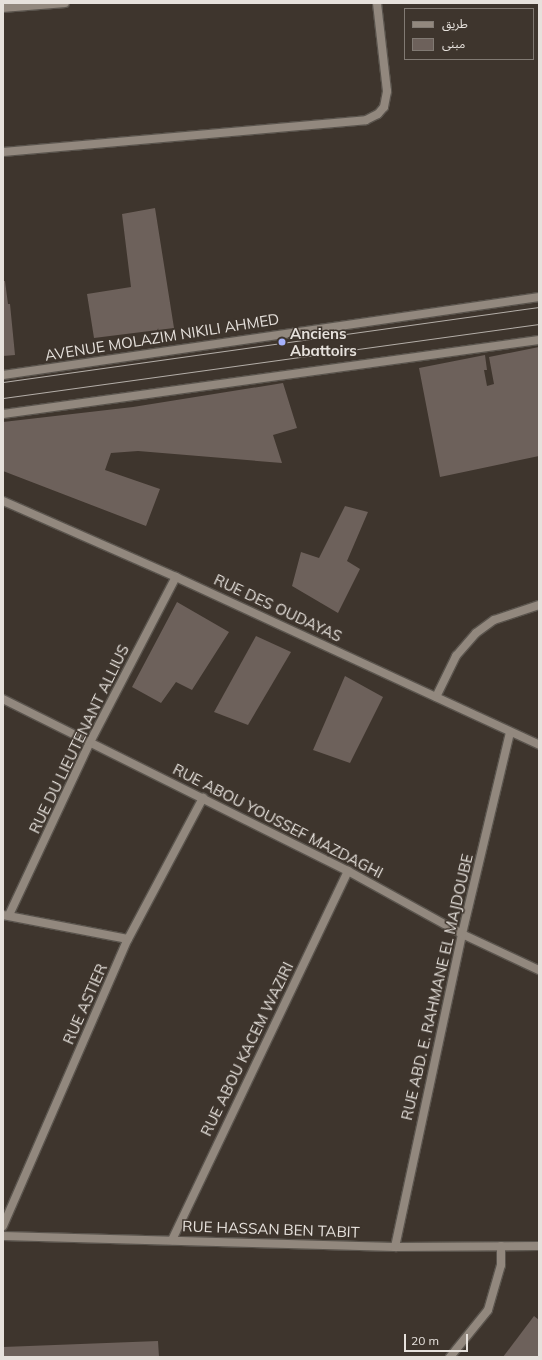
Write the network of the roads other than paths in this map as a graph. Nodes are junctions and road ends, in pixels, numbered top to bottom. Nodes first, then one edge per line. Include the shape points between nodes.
1 (65, 3) edge
2 (377, 3) edge
3 (3, 8) edge
4 (3, 152) edge
5 (539, 297) edge
6 (539, 340) edge
7 (3, 375) edge
8 (3, 414) edge
9 (3, 501) edge
10 (176, 577) junction
11 (539, 606) edge
12 (436, 696) junction
13 (3, 699) edge
14 (510, 733) junction
15 (90, 742) junction
16 (539, 745) edge
17 (202, 798) junction
18 (348, 871) junction
19 (6, 915) edge
20 (462, 934) junction
21 (128, 939) junction
22 (539, 970) edge
23 (3, 1226) edge
24 (3, 1236) edge
25 (172, 1240) junction
26 (501, 1246) junction
27 (539, 1246) edge
28 (395, 1247) junction
29 (450, 1357) edge

1 - 3 street
2 - 4 street via 387,91 384,107 378,114 366,120
5 - 7 street, AVENUE MOLAZIM NIKILI AHMED
6 - 8 street
9 - 10 street, RUE DES OUDAYAS
10 - 12 street, RUE DES OUDAYAS
10 - 15 street, RUE DU LIEUTENANT ALLIUS
11 - 12 street via 494,620 476,633 456,656
12 - 14 street, RUE DES OUDAYAS
13 - 15 street, RUE ABOU YOUSSEF MAZDAGHI
14 - 16 street, RUE DES OUDAYAS
14 - 20 street, RUE ABD. E. RAHMANE EL MAJDOUBE
15 - 17 street, RUE ABOU YOUSSEF MAZDAGHI
15 - 19 street, RUE DU LIEUTENANT ALLIUS
17 - 18 street, RUE ABOU YOUSSEF MAZDAGHI
17 - 21 street, RUE ASTIER
18 - 20 street, RUE ABOU YOUSSEF MAZDAGHI
18 - 25 street, RUE ABOU KACEM WAZIRI
19 - 21 street
20 - 22 street, RUE ABOU YOUSSEF MAZDAGHI
20 - 28 street, RUE ABD. E. RAHMANE EL MAJDOUBE
21 - 23 street, RUE ASTIER
24 - 25 street, RUE HASSAN BEN TABIT
25 - 28 street, RUE HASSAN BEN TABIT
26 - 27 street, RUE HASSAN BEN TABIT
26 - 28 street, RUE HASSAN BEN TABIT
26 - 29 street via 501,1265 488,1310

